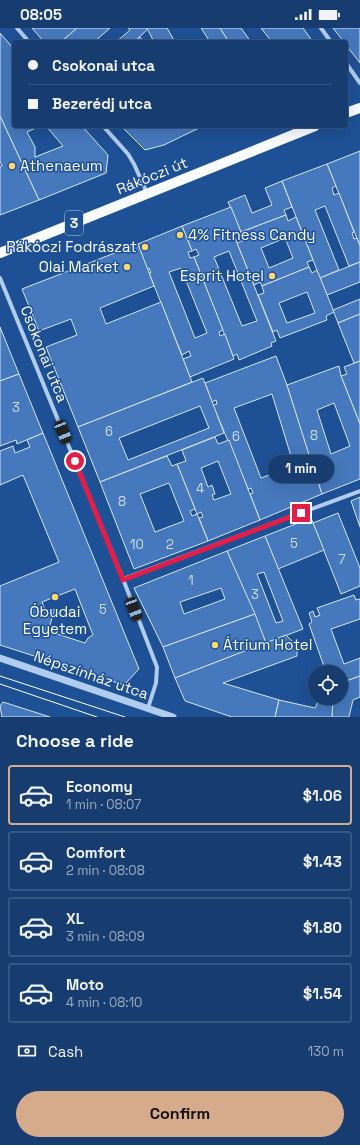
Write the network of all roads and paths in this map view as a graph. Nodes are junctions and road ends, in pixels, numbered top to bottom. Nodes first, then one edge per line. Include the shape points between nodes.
1 (17, 28) edge
2 (320, 28) edge
3 (27, 40) edge
4 (329, 40) edge
5 (348, 66) edge
6 (360, 84) edge
7 (360, 108) edge
8 (348, 112) edge
9 (105, 128) edge
10 (310, 128) edge
11 (148, 193) junction
12 (0, 253) edge
13 (0, 278) edge
14 (360, 491) edge
15 (123, 580) junction
16 (0, 658) edge
17 (148, 708) junction
18 (174, 717) edge

1 - 3 street
2 - 4 street
5 - 6 street
7 - 8 main road
9 - 11 street via 128,154
10 - 11 main road, Rákóczi út / 3
11 - 12 main road, Rákóczi út / 3
13 - 15 street, Csokonai utca
14 - 15 street
15 - 17 street, Csokonai utca via 156,668 156,683
16 - 17 street, Népszínház utca
17 - 18 street, Népszínház utca

